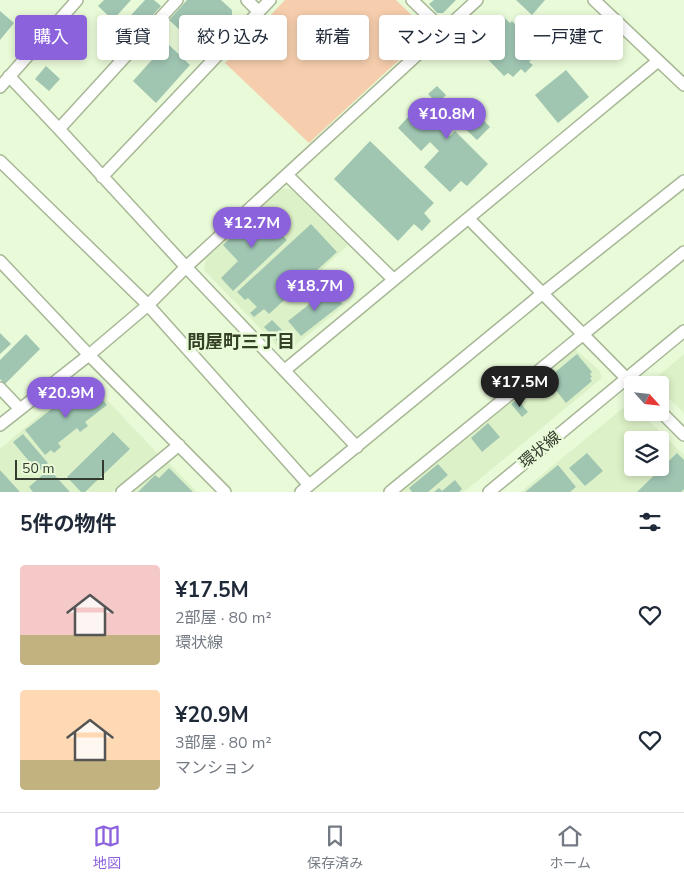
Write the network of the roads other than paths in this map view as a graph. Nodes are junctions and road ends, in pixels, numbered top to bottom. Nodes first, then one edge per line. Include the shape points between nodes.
1 (77, 0) edge
2 (177, 0) edge
3 (247, 0) edge
4 (270, 0) edge
5 (412, 0) edge
6 (476, 0) edge
7 (594, 0) edge
8 (259, 12) junction
9 (428, 15) edge
10 (460, 15) edge
11 (411, 60) edge
12 (658, 61) junction
13 (8, 76) junction
14 (684, 85) edge
15 (0, 86) edge
16 (60, 129) junction
17 (0, 161) edge
18 (287, 175) junction
19 (102, 177) junction
20 (684, 181) edge
21 (469, 219) junction
22 (684, 252) edge
23 (0, 261) edge
24 (186, 267) junction
25 (393, 279) junction
26 (543, 293) junction
27 (148, 305) junction
28 (684, 331) edge
29 (582, 334) junction
30 (89, 355) junction
31 (284, 370) junction
32 (624, 376) edge
33 (636, 376) edge
34 (624, 387) edge
35 (0, 388) edge
36 (19, 408) junction
37 (669, 420) edge
38 (0, 425) edge
39 (684, 435) edge
40 (179, 445) junction
41 (357, 446) junction
42 (305, 489) edge
43 (122, 492) edge
44 (225, 492) edge
45 (390, 492) edge
46 (489, 492) edge

1 - 13 street
2 - 16 street
3 - 8 street
4 - 8 street
5 - 9 street
6 - 10 street
7 - 12 street
8 - 19 street
11 - 18 street
12 - 14 street
12 - 21 street
13 - 15 street
13 - 16 street
16 - 19 street
17 - 27 street
18 - 24 street
18 - 25 street
19 - 24 street
20 - 26 street
21 - 25 street
21 - 26 street
22 - 29 street
23 - 30 street
24 - 27 street
24 - 31 street
25 - 31 street
26 - 29 street
26 - 41 street
27 - 30 street
27 - 42 street
28 - 33 street, 環状線
29 - 32 street
29 - 45 street
30 - 36 street
30 - 40 street
31 - 41 street
34 - 46 street, 環状線
35 - 36 street
36 - 38 street
37 - 39 street
40 - 43 street
40 - 44 street
41 - 42 street

